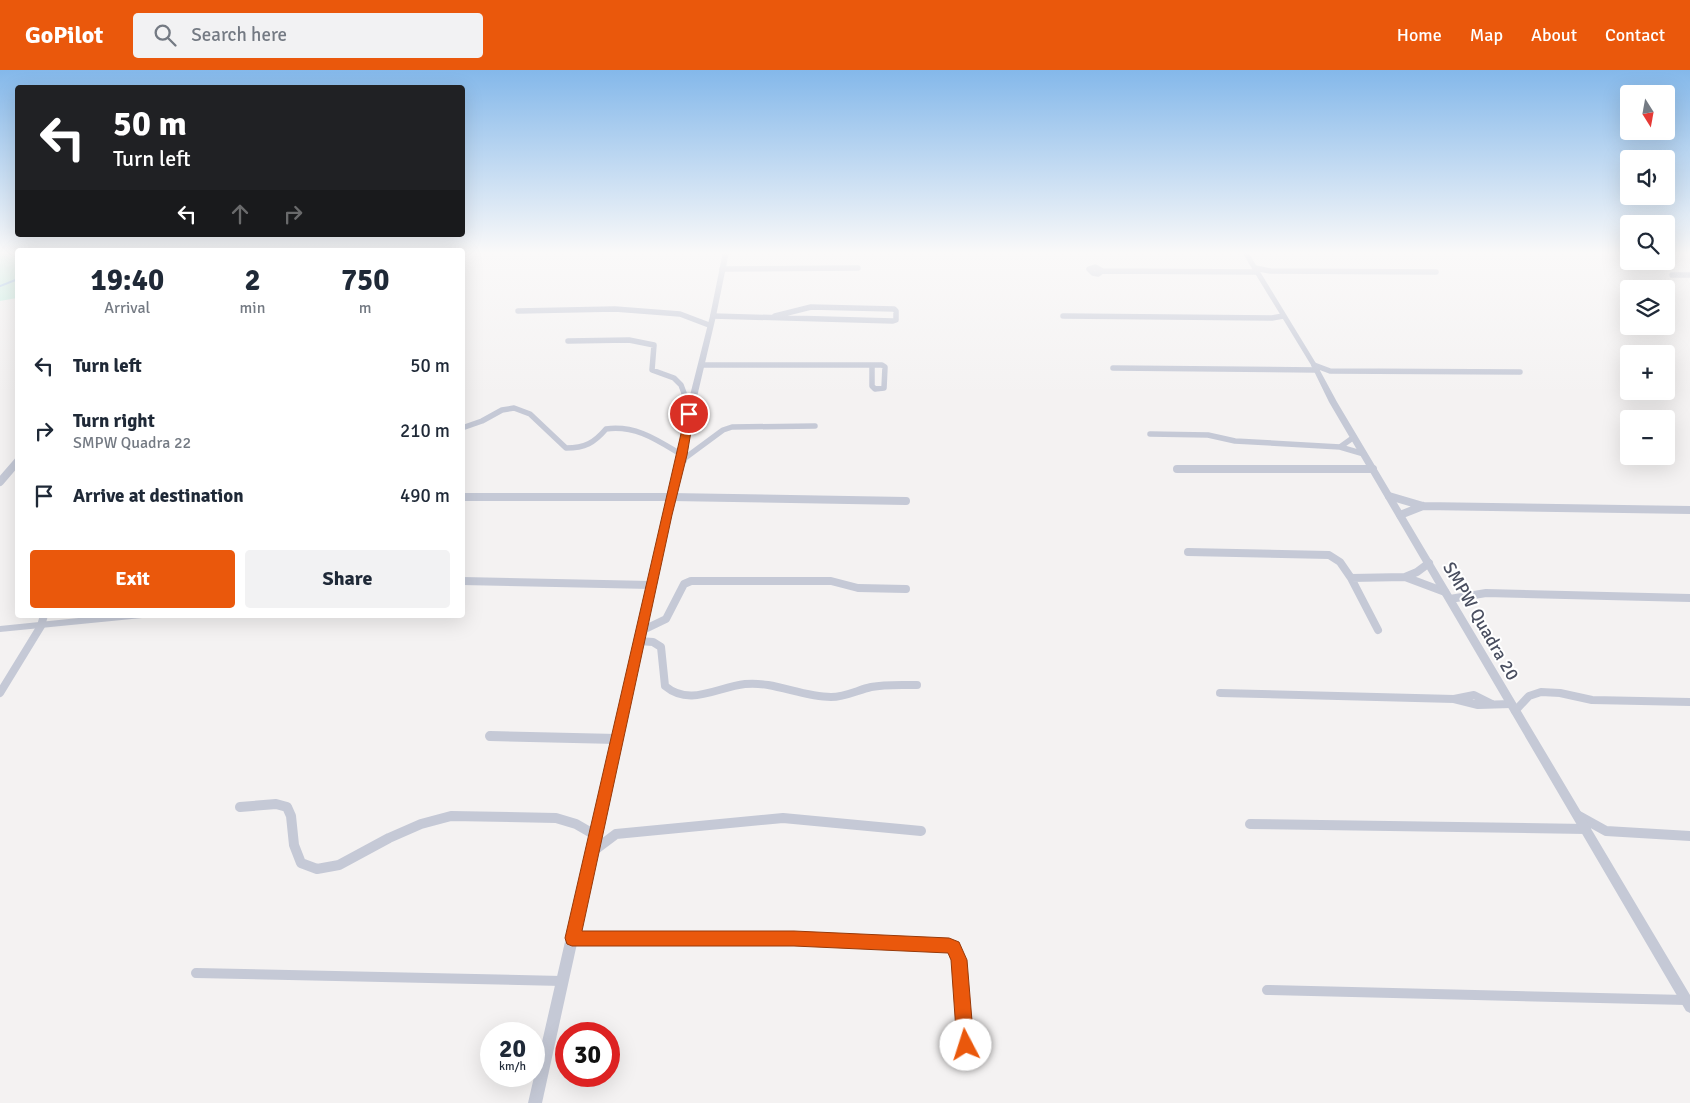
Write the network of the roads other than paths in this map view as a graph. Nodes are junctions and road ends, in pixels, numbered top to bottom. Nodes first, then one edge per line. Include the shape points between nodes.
1 (715, 300) edge
2 (1274, 300) edge
3 (518, 311) dead end
4 (776, 316) junction
5 (1062, 316) dead end
6 (1285, 319) junction
7 (711, 320) junction
8 (568, 341) dead end
9 (701, 365) junction
10 (872, 368) junction
11 (1113, 368) dead end
12 (1315, 368) junction
13 (1330, 371) junction
14 (1520, 372) dead end
15 (1322, 380) junction
16 (815, 426) dead end
17 (465, 427) edge
18 (685, 431) junction
19 (1150, 434) dead end
20 (1354, 437) junction
21 (1340, 447) junction
22 (1364, 454) junction
23 (681, 458) junction
24 (15, 464) edge
25 (1177, 469) dead end
26 (1373, 469) junction
27 (0, 482) edge
28 (1389, 496) junction
29 (465, 497) edge
30 (671, 497) junction
31 (906, 501) dead end
32 (1423, 506) junction
33 (1690, 510) edge
34 (1400, 515) junction
35 (1188, 552) dead end
36 (1429, 563) junction
37 (1405, 577) junction
38 (1351, 578) junction
39 (465, 581) edge
40 (651, 585) junction
41 (906, 589) dead end
42 (1448, 595) junction
43 (1690, 598) edge
44 (43, 618) edge
45 (114, 618) edge
46 (41, 626) junction
47 (0, 629) edge
48 (1378, 630) dead end
49 (640, 636) junction
50 (917, 685) dead end
51 (0, 693) edge
52 (1220, 693) dead end
53 (1690, 702) edge
54 (1513, 707) junction
55 (490, 736) dead end
56 (617, 739) junction
57 (240, 807) dead end
58 (1578, 816) junction
59 (1250, 824) dead end
60 (1586, 829) junction
61 (921, 832) dead end
62 (1606, 832) junction
63 (595, 835) junction
64 (1690, 836) edge
65 (1593, 842) junction
66 (592, 852) junction
67 (572, 938) junction
68 (196, 974) dead end
69 (562, 982) junction
70 (1676, 984) joint
71 (1266, 990) dead end
72 (1689, 999) edge
73 (967, 1061) dead end
74 (535, 1103) edge

1 - 7 street
2 - 6 street, SMPW Quadra 20
3 - 7 street via 615,309
4 - 4 street via 893,321 896,320 896,311 810,307
4 - 7 street
5 - 6 street
6 - 12 street, SMPW Quadra 20
7 - 9 street
8 - 18 street via 629,340 654,345 652,370 681,384 684,393 679,416
9 - 10 street
9 - 18 street
10 - 10 street via 885,367 885,387 882,389 872,386
11 - 12 street
12 - 13 street
12 - 15 street, SMPW Quadra 20
13 - 14 street
13 - 15 street
15 - 20 street, SMPW Quadra 20
16 - 23 street via 732,427
17 - 23 street via 503,409 521,407 566,448 593,444 606,429 629,427 646,434
18 - 23 street
19 - 21 street via 1208,435 1238,441
20 - 21 street
20 - 22 street, SMPW Quadra 20
21 - 22 street
22 - 26 street, SMPW Quadra 20
23 - 30 street
24 - 27 street
25 - 26 street
26 - 28 street, SMPW Quadra 20
28 - 32 street
28 - 34 street, SMPW Quadra 20
29 - 30 street
30 - 31 street
30 - 40 street
32 - 33 street
32 - 34 street
34 - 36 street, SMPW Quadra 20
35 - 38 street via 1329,555 1340,562
36 - 37 street
36 - 42 street, SMPW Quadra 20
37 - 38 street
37 - 42 street
38 - 48 street
39 - 40 street
40 - 49 street
41 - 49 street via 858,588 831,581 691,581 684,584 666,619
42 - 43 street
42 - 54 street, SMPW Quadra 20
44 - 46 street
45 - 46 street
46 - 47 street
46 - 51 street
49 - 50 street via 662,646 665,686 677,694 696,696 742,684 761,683 828,697 874,687
49 - 56 street
52 - 54 street via 1454,699 1473,705
53 - 54 street via 1592,700 1541,692
54 - 58 street, SMPW Quadra 20
55 - 56 street
56 - 63 street
57 - 63 street via 276,804 287,807 294,844 302,863 317,870 339,865 421,824 451,816 556,818
58 - 60 street, SMPW Quadra 20
58 - 62 street
59 - 60 street
60 - 65 street, SMPW Quadra 20
61 - 66 street via 783,818 616,834
62 - 64 street
62 - 65 street
63 - 66 street
65 - 70 street, SMPW Quadra 20
66 - 67 street
67 - 69 street
67 - 73 street via 794,939 949,946 954,948 959,960
68 - 69 street
69 - 74 street
70 - 72 street
71 - 72 street

